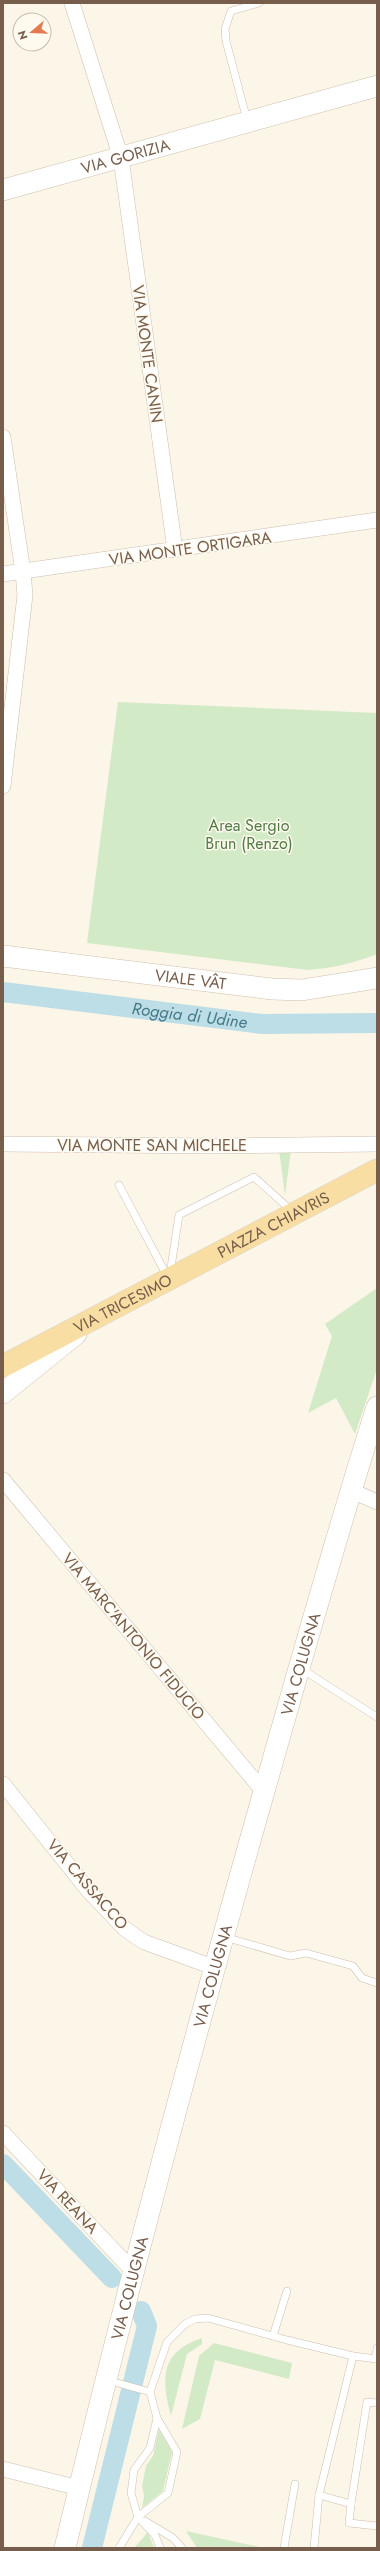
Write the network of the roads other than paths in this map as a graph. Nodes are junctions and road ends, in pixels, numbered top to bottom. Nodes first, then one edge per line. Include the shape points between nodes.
1 (72, 3) edge
2 (259, 3) edge
3 (377, 86) edge
4 (248, 122) junction
5 (121, 158) junction
6 (3, 190) edge
7 (3, 437) edge
8 (377, 520) edge
9 (175, 550) junction
10 (23, 572) junction
11 (3, 574) edge
12 (3, 786) edge
13 (3, 956) edge
14 (377, 978) edge
15 (3, 1144) edge
16 (377, 1144) edge
17 (377, 1170) edge
18 (119, 1185) dead end
19 (295, 1214) junction
20 (169, 1280) junction
21 (94, 1319) junction
22 (3, 1366) edge
23 (3, 1393) edge
24 (377, 1407) edge
25 (3, 1480) edge
26 (350, 1490) junction
27 (377, 1502) edge
28 (299, 1667) junction
29 (377, 1717) edge
30 (3, 1784) edge
31 (264, 1792) junction
32 (222, 1936) junction
33 (213, 1967) junction
34 (377, 1983) edge
35 (3, 2133) edge
36 (132, 2270) junction
37 (287, 2291) dead end
38 (273, 2336) junction
39 (377, 2348) edge
40 (353, 2356) junction
41 (376, 2359) edge
42 (113, 2382) junction
43 (150, 2392) junction
44 (377, 2403) edge
45 (157, 2418) junction
46 (3, 2469) edge
47 (294, 2484) dead end
48 (79, 2488) junction
49 (319, 2495) junction
50 (352, 2504) junction
51 (138, 2517) junction
52 (377, 2526) edge
53 (64, 2548) edge
54 (119, 2548) edge
55 (160, 2548) edge
56 (182, 2548) edge
57 (284, 2548) edge
58 (314, 2548) edge

1 - 5 street, VIA MONTE CANIN
2 - 4 lane via 232,11 225,29
3 - 4 street, VIA GORIZIA
4 - 5 street, VIA GORIZIA
5 - 6 street, VIA GORIZIA
5 - 9 street, VIA MONTE CANIN
7 - 10 street
8 - 9 street, VIA MONTE ORTIGARA
9 - 10 street, VIA MONTE ORTIGARA
10 - 11 street, VIA MONTE ORTIGARA
10 - 12 street via 24,595
13 - 14 street, VIALE VÂT via 272,989 302,990
15 - 16 street, VIA MONTE SAN MICHELE
17 - 19 main road, PIAZZA CHIAVRIS
18 - 20 lane, VIA TRICESIMO
19 - 20 main road, PIAZZA CHIAVRIS
19 - 20 lane via 254,1177 179,1215
20 - 21 main road, VIA TRICESIMO
21 - 22 main road, VIA TRICESIMO
21 - 23 street
24 - 26 street, VIA COLUGNA
25 - 31 street, VIA MARC'ANTONIO FIDUCIO
26 - 27 street
26 - 28 street, VIA COLUGNA
28 - 29 lane
28 - 31 street, VIA COLUGNA
30 - 33 street, VIA CASSACCO via 88,1890 125,1929 144,1942
31 - 32 street, VIA COLUGNA
32 - 33 street, VIA COLUGNA
32 - 34 lane via 290,1956 306,1953 353,1966 362,1978
33 - 36 street, VIA COLUGNA
35 - 36 street, VIA REANA
36 - 42 street, VIA COLUGNA
37 - 38 lane
38 - 40 lane
38 - 43 lane via 208,2318 185,2324 166,2342
39 - 41 lane
40 - 41 lane
40 - 49 lane
42 - 43 lane
42 - 48 street, VIA COLUGNA
43 - 45 lane
44 - 50 lane via 367,2402
45 - 51 lane via 150,2448 134,2470 132,2479 131,2493
45 - 51 lane via 177,2452 168,2493
46 - 48 street
47 - 57 lane
48 - 53 street, VIA COLUGNA
49 - 50 lane
49 - 58 lane
50 - 52 lane via 349,2523
51 - 54 lane
51 - 55 lane via 155,2535
51 - 56 lane via 173,2538

